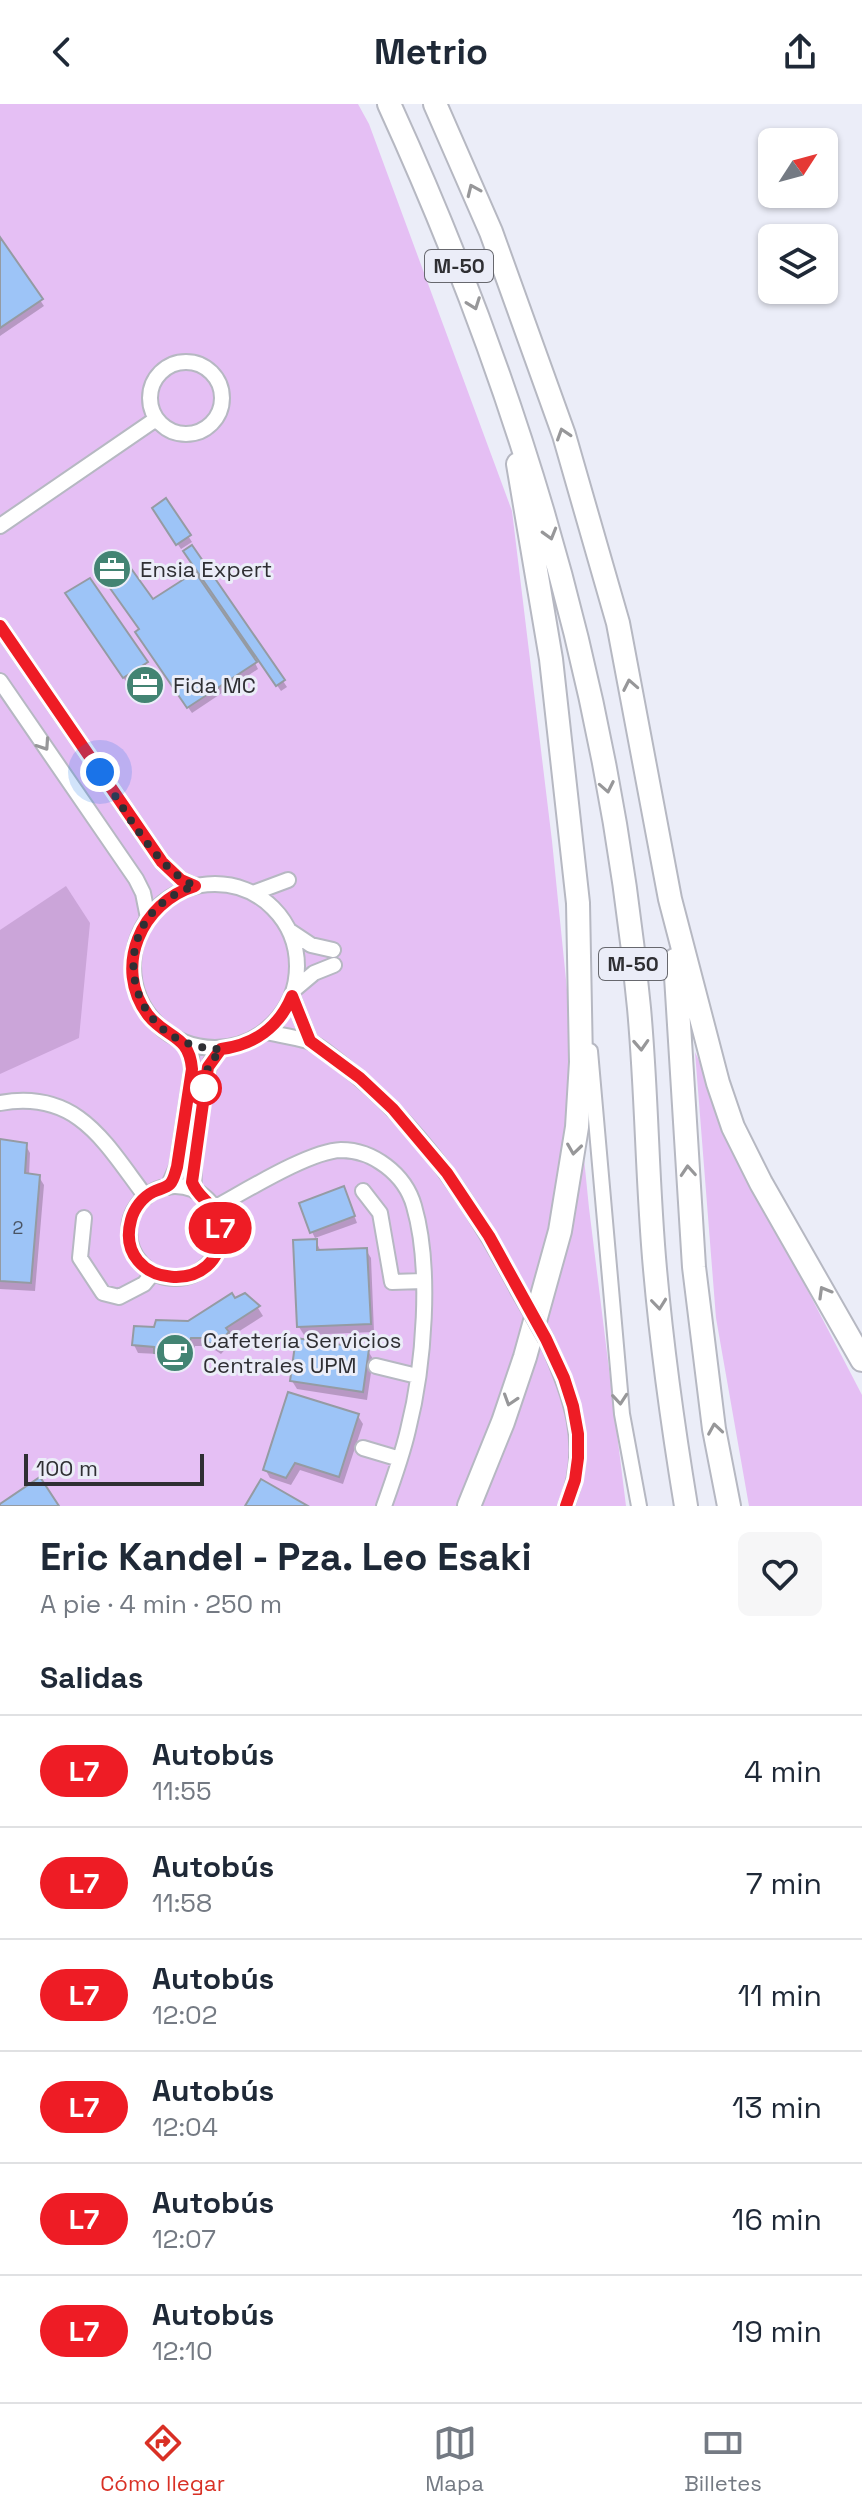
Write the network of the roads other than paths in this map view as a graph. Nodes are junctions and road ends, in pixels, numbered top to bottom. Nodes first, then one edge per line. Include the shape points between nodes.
1 (389, 104) edge
2 (435, 104) edge
3 (156, 419) junction
4 (518, 433) junction
5 (0, 526) edge
6 (0, 626) edge
7 (0, 681) edge
8 (288, 880) dead end
9 (195, 886) junction
10 (253, 893) junction
11 (670, 899) junction
12 (578, 903) junction
13 (148, 918) junction
14 (289, 931) junction
15 (293, 992) junction
16 (266, 1032) junction
17 (310, 1041) junction
18 (184, 1043) junction
19 (221, 1049) junction
20 (0, 1103) edge
21 (168, 1187) junction
22 (195, 1191) junction
23 (363, 1191) dead end
24 (146, 1197) junction
25 (214, 1208) junction
26 (84, 1218) dead end
27 (153, 1273) junction
28 (423, 1281) junction
29 (862, 1360) edge
30 (376, 1366) dead end
31 (417, 1376) junction
32 (363, 1448) dead end
33 (400, 1459) junction
34 (637, 1503) edge
35 (384, 1506) edge
36 (469, 1506) edge
37 (566, 1506) edge
38 (686, 1506) edge
39 (729, 1506) edge

1 -> 4 highway, M-50 via 473,300
11 -> 2 highway, M-50 via 618,623 564,435 491,232
3 - 3 street via 180,434 207,428 221,404 215,377 191,363 165,369 150,392
3 - 5 street
4 - 12 highway via 518,474 551,659
4 -> 38 highway, M-50 via 580,648 616,835 639,1008 656,1282
6 - 9 street via 162,862
7 -> 13 street via 136,879
8 - 10 street
9 - 10 street via 226,885
9 - 13 street via 167,899
10 - 14 street via 278,913
29 -> 11 highway via 733,1127
39 -> 11 highway, M-50 via 694,1267
12 -> 34 street via 622,1414
12 -> 36 highway via 581,1062 577,1127 560,1231 525,1357
13 - 18 street via 136,944 135,984 148,1014
14 - 15 street via 297,960
14 - 15 street via 333,957
15 - 16 street
15 - 17 street
16 - 17 street
16 - 19 street
17 - 37 street, bridge via 360,1078 427,1147 468,1202 546,1339 564,1378 578,1434 575,1480
18 - 19 street
18 - 21 street via 192,1069 177,1167
19 - 22 street via 211,1060 205,1083
20 - 24 street via 39,1100 88,1124
21 - 22 street
21 - 24 street
22 - 25 street
23 - 28 street via 380,1213 392,1282
24 - 27 street via 133,1213 129,1235 135,1255
25 - 27 street via 220,1240 207,1265 186,1277
25 - 28 street via 322,1153 355,1151 385,1164 407,1190 416,1218
26 - 27 street via 80,1258 103,1293 119,1297
28 - 31 street
30 - 31 street
31 - 33 street
32 - 33 street
33 - 35 street

